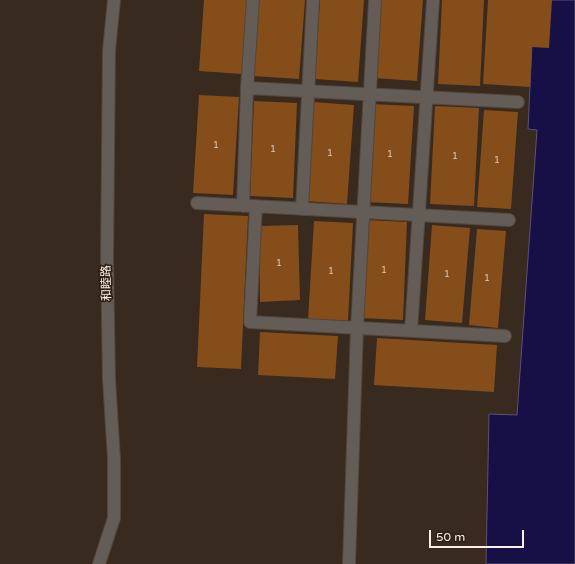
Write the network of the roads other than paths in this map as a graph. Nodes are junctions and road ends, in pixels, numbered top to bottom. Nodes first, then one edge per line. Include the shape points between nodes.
1 (114, 0) edge
2 (253, 0) edge
3 (313, 0) edge
4 (375, 0) edge
5 (433, 0) edge
6 (247, 88) junction
7 (308, 91) junction
8 (370, 94) junction
9 (426, 97) junction
10 (518, 102) dead end
11 (197, 203) dead end
12 (244, 206) junction
13 (256, 206) junction
14 (302, 209) junction
15 (363, 212) junction
16 (419, 215) junction
17 (509, 220) dead end
18 (357, 328) junction
19 (411, 331) junction
20 (505, 336) dead end
21 (99, 564) edge
22 (349, 564) edge

1 - 21 street, 和睦路 via 109,51 106,259 114,518
2 - 6 street
3 - 7 street
4 - 8 street
5 - 9 street
6 - 7 street
6 - 12 street
7 - 8 street
7 - 14 street
8 - 9 street
8 - 15 street
9 - 10 street
9 - 16 street
11 - 12 street
12 - 13 street
13 - 14 street
13 - 18 street via 250,322
14 - 15 street
15 - 16 street
15 - 18 street
16 - 17 street
16 - 19 street
18 - 19 street
18 - 22 street
19 - 20 street

